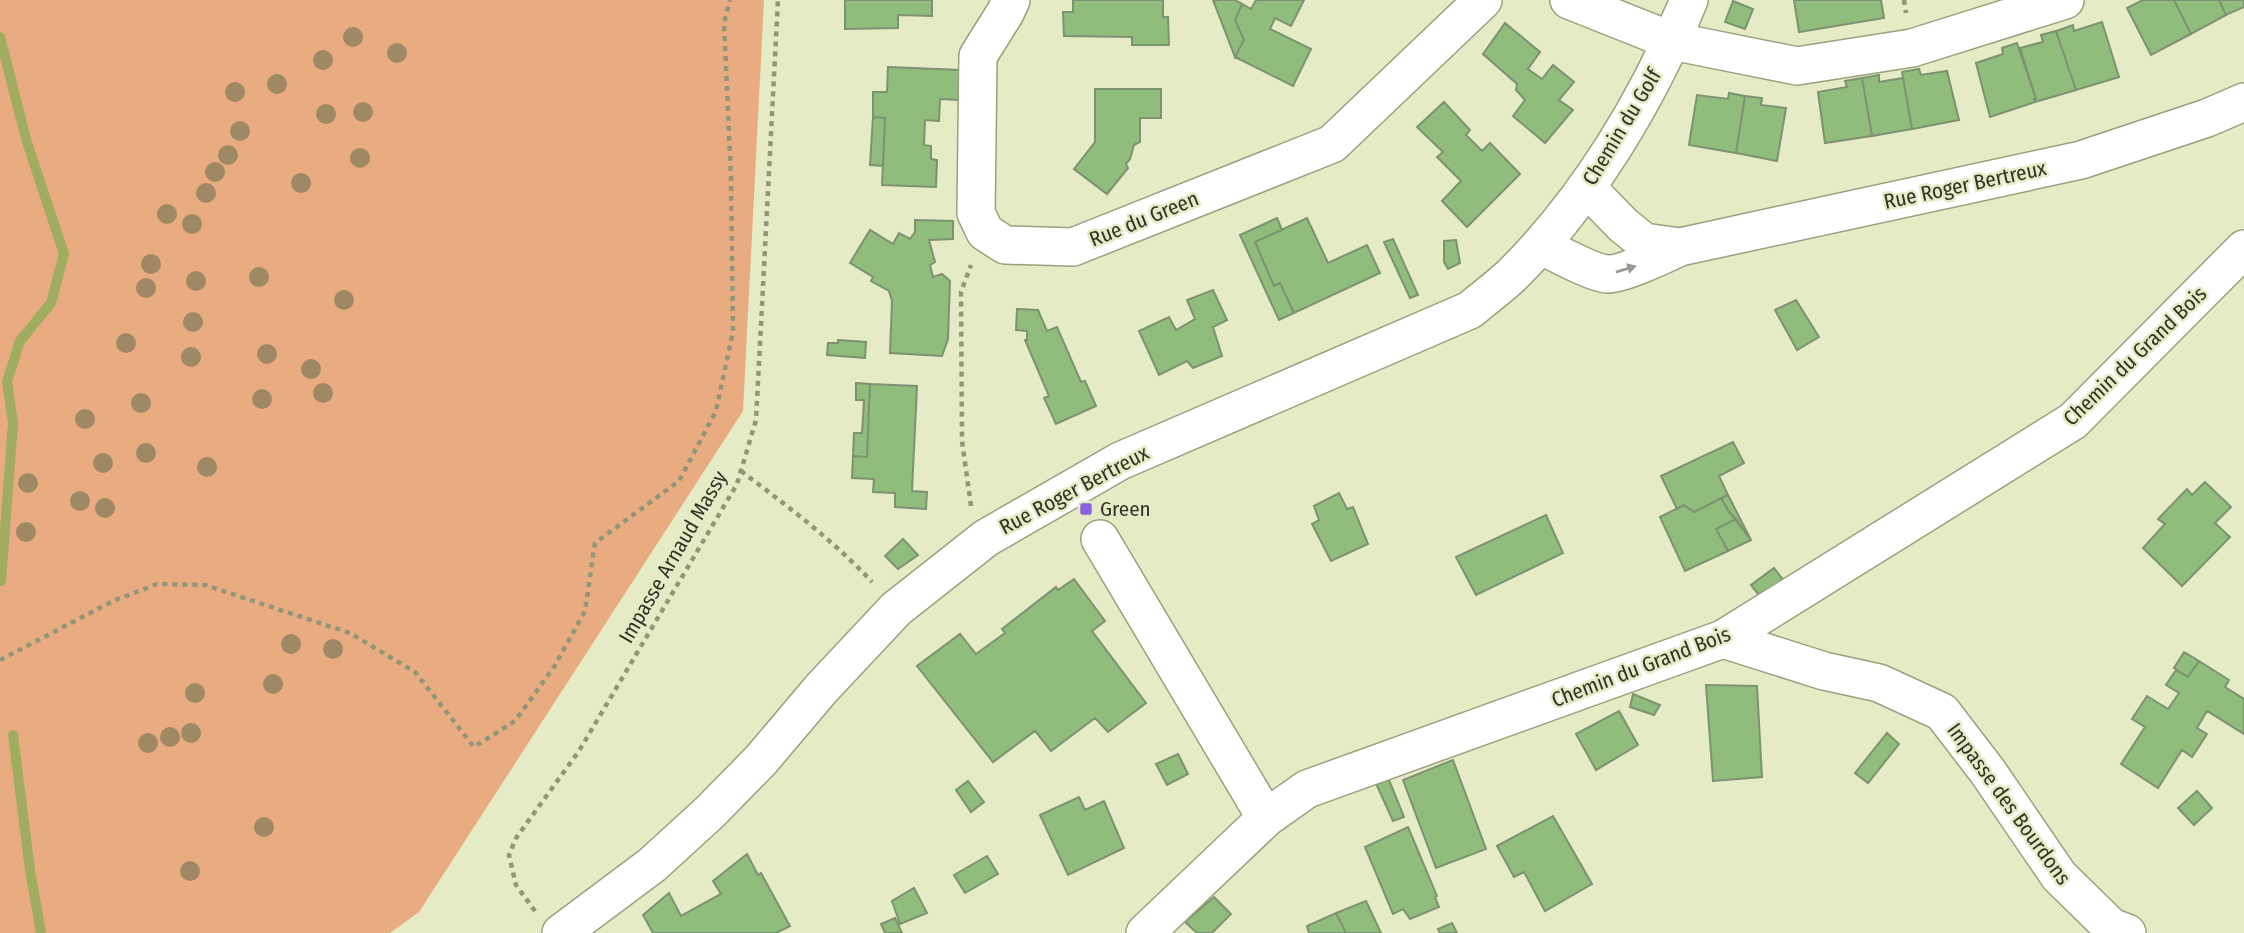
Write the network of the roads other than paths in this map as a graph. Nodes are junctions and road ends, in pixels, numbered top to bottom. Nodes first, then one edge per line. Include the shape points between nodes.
1 (1011, 0) edge
2 (1483, 0) edge
3 (1569, 0) edge
4 (1689, 0) edge
5 (2065, 0) edge
6 (1672, 41) junction
7 (2244, 102) edge
8 (1587, 188) junction
9 (1540, 245) junction
10 (1680, 247) junction
11 (2244, 249) edge
12 (1100, 538) dead end
13 (1723, 639) junction
14 (1266, 818) junction
15 (1148, 932) edge
16 (561, 933) edge
17 (2127, 933) edge

1 - 2 street, Rue du Green via 978,56 976,213 985,232 1005,245 1073,247 1332,144
3 - 6 street
4 - 6 street, Chemin du Golf
5 - 6 street via 1912,48 1797,66
6 - 8 street, Chemin du Golf
7 - 10 street, Rue Roger Bertreux via 2081,160
8 - 9 street, Chemin du Golf
8 - 10 street, Rue Roger Bertreux via 1644,242
9 -> 10 street, Rue Roger Bertreux via 1607,274
9 - 16 street, Rue Roger Bertreux via 1470,310 1120,461 986,537 896,609 710,812 652,865
11 - 13 street, Chemin du Grand Bois via 2074,421
12 - 14 street
13 - 14 street, Chemin du Grand Bois via 1307,789
13 - 17 street, Impasse des Bourdons via 1824,671 1879,682 1942,712 2059,876 2111,927
14 - 15 street, Chemin du Grand Bois

